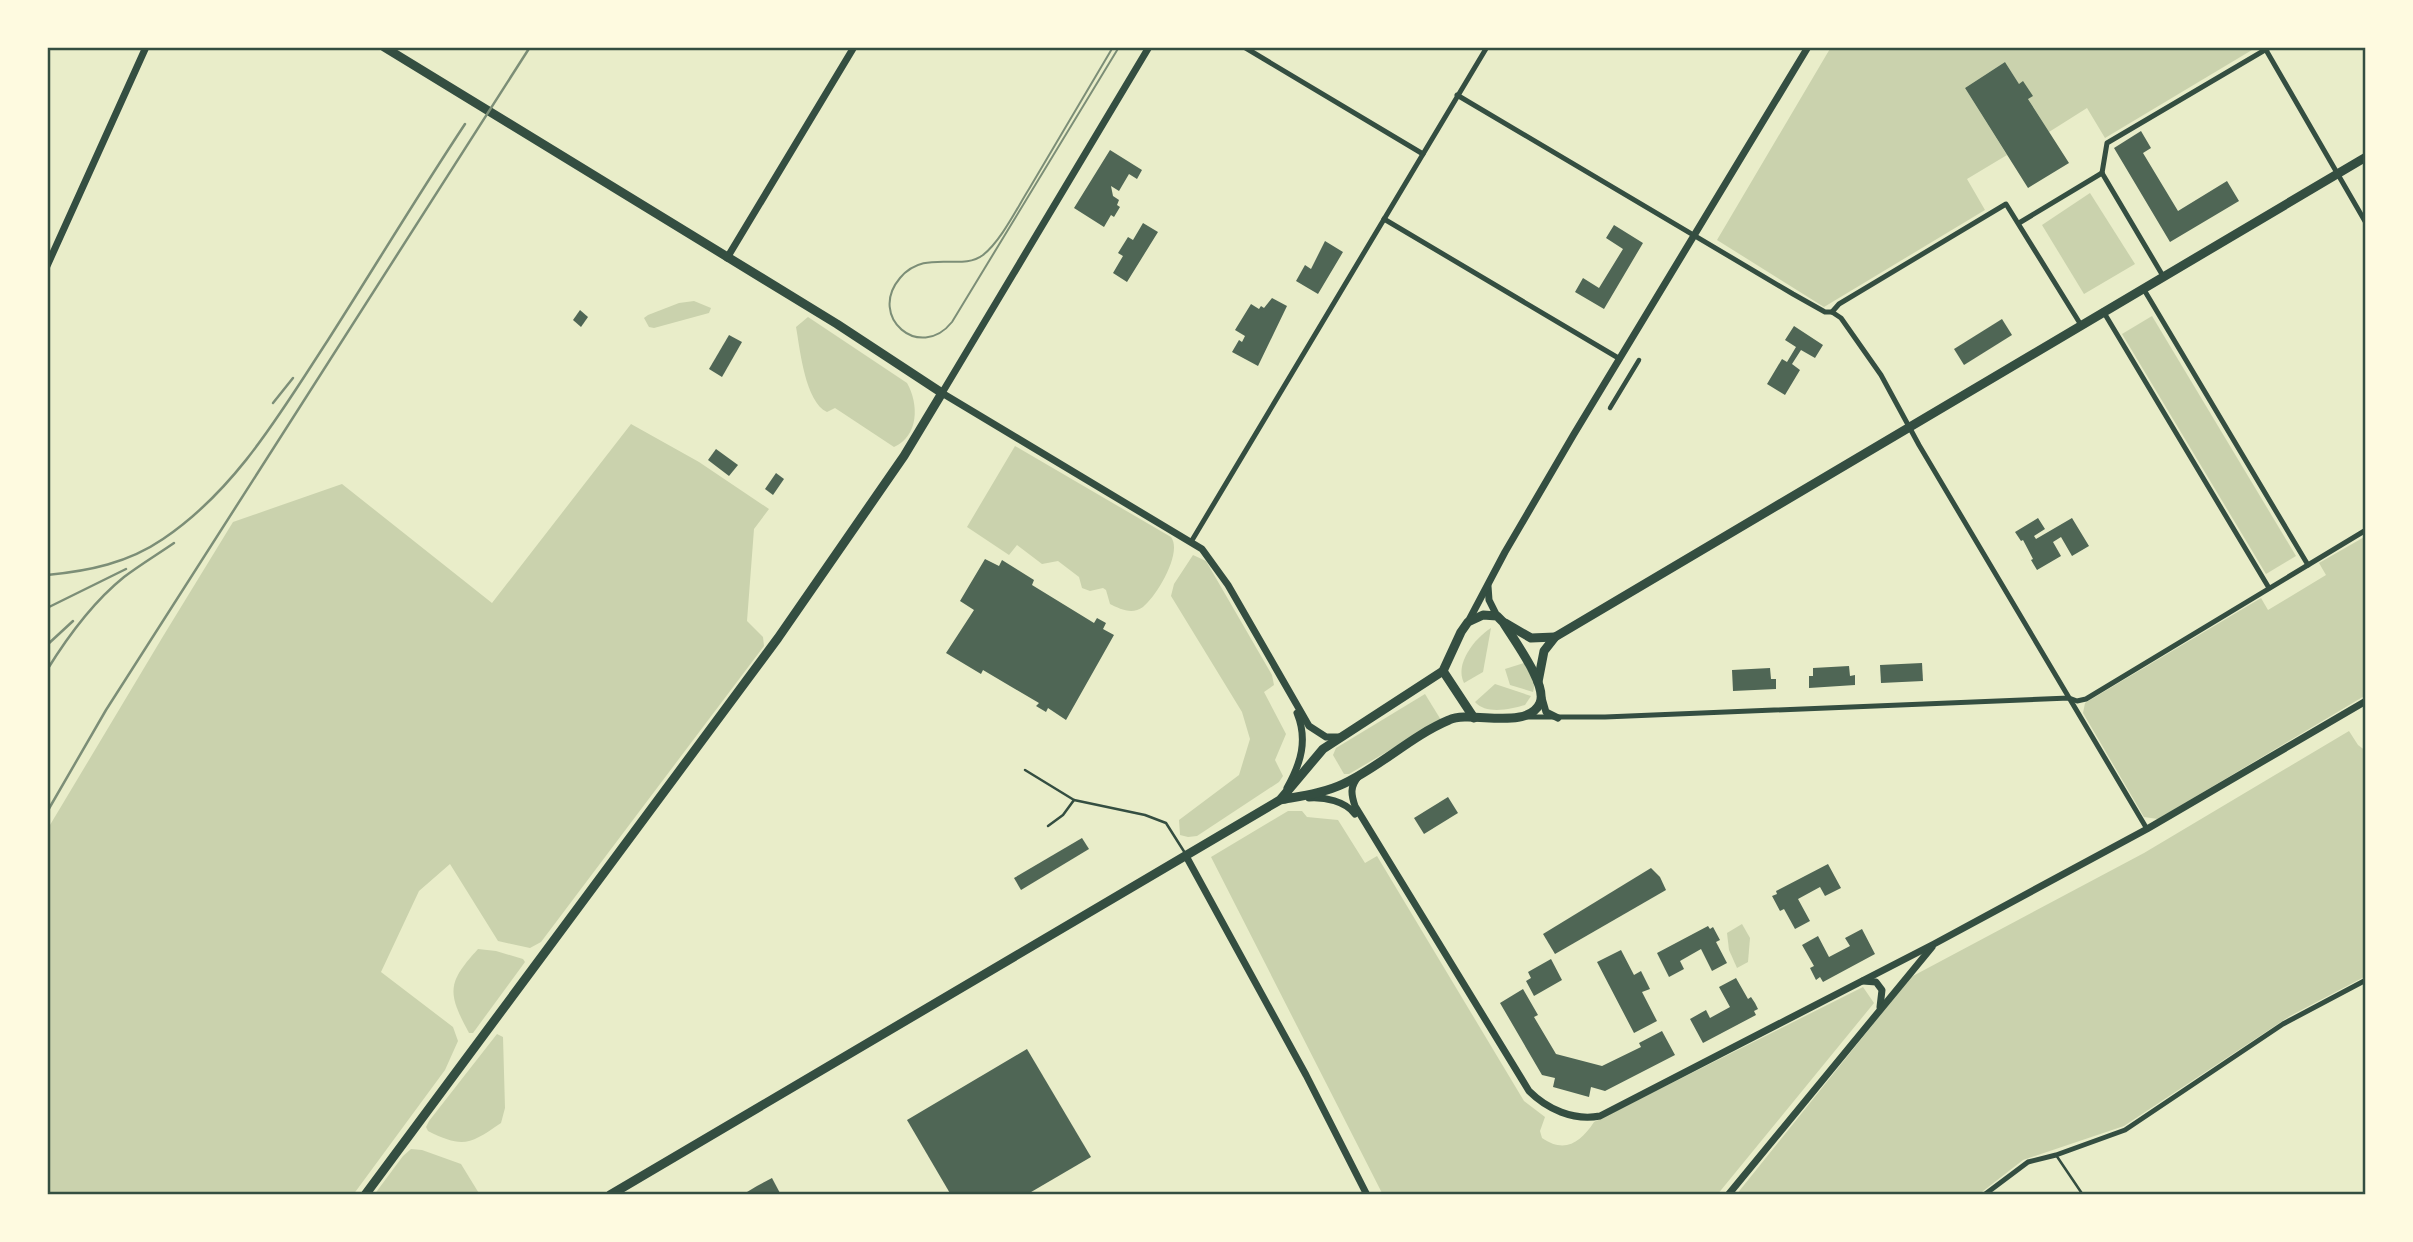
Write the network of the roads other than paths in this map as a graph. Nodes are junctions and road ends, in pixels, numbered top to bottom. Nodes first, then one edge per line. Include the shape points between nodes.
1 (146, 47) edge
2 (384, 47) edge
3 (854, 47) edge
4 (1149, 47) edge
5 (1244, 47) edge
6 (1487, 47) edge
7 (1808, 47) edge
8 (2268, 48) edge
9 (1457, 96) junction
10 (1423, 154) junction
11 (2366, 157) edge
12 (2102, 173) junction
13 (2337, 174) junction
14 (1384, 219) junction
15 (2019, 223) junction
16 (2366, 223) edge
17 (1695, 236) junction
18 (727, 258) junction
19 (47, 266) edge
20 (2163, 275) junction
21 (2143, 287) junction
22 (2103, 311) junction
23 (1832, 312) junction
24 (2081, 325) junction
25 (1620, 359) junction
26 (1639, 360) dead end
27 (942, 393) junction
28 (1610, 408) dead end
29 (1909, 428) junction
30 (2366, 530) edge
31 (1191, 542) junction
32 (2308, 565) junction
33 (1488, 585) junction
34 (2269, 589) junction
35 (1500, 619) junction
36 (1468, 622) junction
37 (1555, 638) junction
38 (1443, 671) junction
39 (1538, 684) junction
40 (1287, 690) junction
41 (1542, 698) junction
42 (2069, 698) junction
43 (2366, 701) edge
44 (1524, 717) junction
45 (1474, 718) junction
46 (1558, 718) junction
47 (1340, 737) junction
48 (1024, 770) dead end
49 (1361, 773) junction
50 (1074, 800) junction
51 (1280, 800) junction
52 (1048, 826) dead end
53 (2147, 829) junction
54 (1376, 840) junction
55 (1186, 856) junction
56 (1934, 944) junction
57 (2366, 980) edge
58 (1862, 981) junction
59 (1880, 1008) junction
60 (2056, 1155) junction
61 (365, 1195) edge
62 (610, 1195) edge
63 (1367, 1195) edge
64 (1728, 1195) edge
65 (1984, 1195) edge
66 (2083, 1195) edge

1 - 19 street
2 - 18 main road
3 - 18 street
4 - 27 street
5 - 10 street
6 - 9 street
7 - 17 street
8 - 12 street via 2107,143
8 - 13 street
9 - 10 street
9 - 17 street
10 - 14 street
11 - 13 main road
12 - 15 street
12 - 20 street
13 - 16 street
13 - 20 main road
14 - 25 street
14 - 31 street
15 - 23 street via 2006,204
15 - 24 street
17 - 23 street
17 - 25 street
18 - 27 main road
20 - 21 main road
21 - 22 main road
21 - 32 street
22 - 24 main road
22 - 34 street
23 - 29 street via 1871,358
24 - 29 main road
25 - 33 street
26 - 28 street
27 - 31 street
27 - 61 main road via 778,638
29 - 37 main road
29 - 42 street
30 - 32 street
31 - 40 street via 1211,559
32 - 34 street
33 - 35 street via 1489,600
33 - 36 street
34 - 42 street via 2086,699
35 - 36 main road via 1483,615
35 - 37 main road via 1531,638
35 - 39 main road
36 - 38 main road
37 - 39 main road via 1544,651
38 - 45 main road
38 - 47 main road
39 - 41 main road
40 - 47 street via 1309,726 1326,737
40 - 51 street via 1303,741 1298,768
41 - 44 main road via 1538,708
41 - 46 street via 1546,712
42 - 46 street
42 - 53 street
43 - 53 street
44 - 45 main road
44 - 46 street
45 - 49 main road via 1451,718
47 - 51 main road via 1323,748
48 - 50 lane
49 - 51 main road via 1316,793
49 - 54 street via 1353,784 1355,806
50 - 52 lane
50 - 55 lane via 1166,823
51 - 54 street via 1312,797 1340,803 1351,809
51 - 55 main road
53 - 56 street
54 - 58 street via 1529,1091 1541,1103 1563,1112 1600,1116
55 - 62 main road
55 - 63 street
56 - 58 street
56 - 59 street
57 - 60 street via 2283,1024 2125,1130
58 - 59 street via 1876,982 1882,990
59 - 64 street
60 - 65 street via 2028,1162
60 - 66 lane

